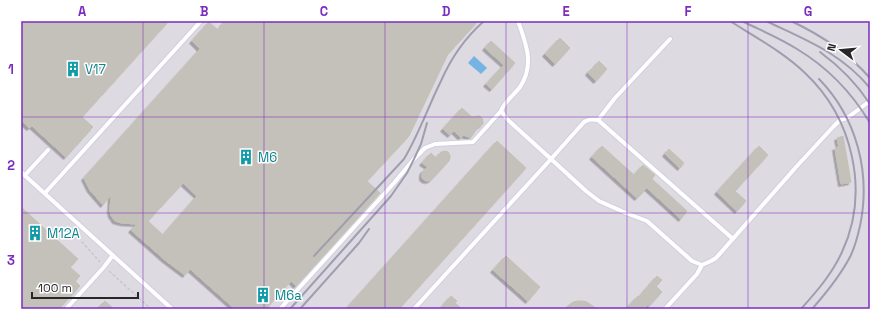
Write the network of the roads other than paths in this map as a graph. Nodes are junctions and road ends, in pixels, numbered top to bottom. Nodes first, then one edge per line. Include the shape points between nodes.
1 (201, 21) edge
2 (518, 21) edge
3 (670, 39) dead end
4 (870, 102) edge
5 (501, 111) junction
6 (598, 120) junction
7 (48, 150) dead end
8 (550, 159) junction
9 (21, 172) edge
10 (25, 176) junction
11 (45, 193) junction
12 (733, 239) junction
13 (113, 255) junction
14 (702, 265) junction
15 (66, 309) edge
16 (172, 309) edge
17 (280, 309) edge
18 (414, 309) edge
19 (665, 309) edge

1 - 11 lane
2 - 5 lane via 528,53 526,77
3 - 6 lane
4 - 12 lane via 833,127
5 - 8 lane
5 - 17 lane via 473,142 435,144 425,148
6 - 8 lane via 590,119 584,122
6 - 12 lane
7 - 10 lane
8 - 14 lane via 599,201 647,221 692,260
8 - 18 lane
9 - 10 lane
10 - 11 lane
11 - 13 lane
12 - 14 lane via 716,258
13 - 15 lane
13 - 16 lane
14 - 19 lane

